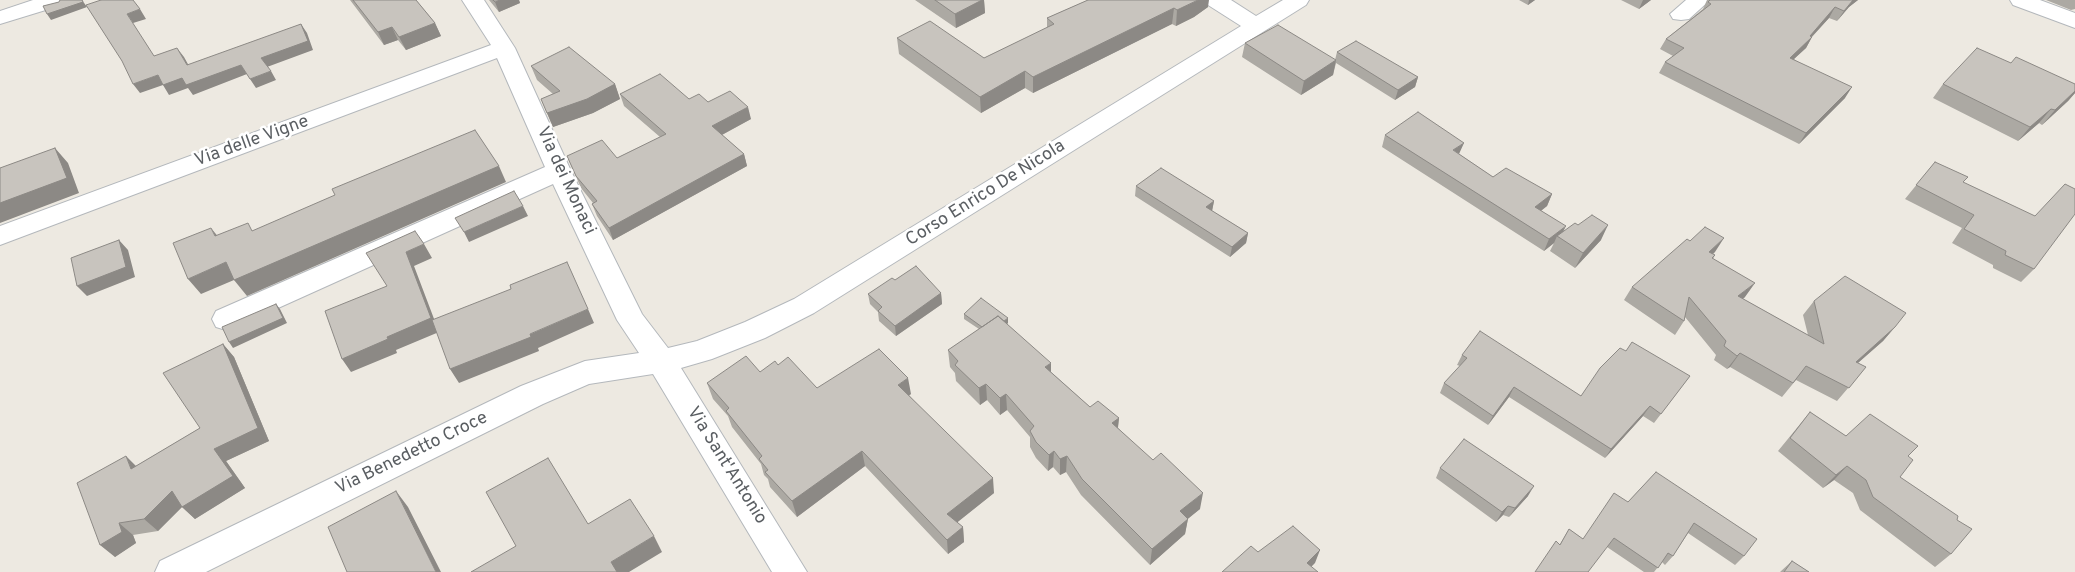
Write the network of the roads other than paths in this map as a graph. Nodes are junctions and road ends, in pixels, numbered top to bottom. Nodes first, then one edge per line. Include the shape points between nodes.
1 (54, 0) edge
2 (473, 0) edge
3 (1216, 0) edge
4 (1298, 0) edge
5 (1699, 0) edge
6 (2021, 0) edge
7 (1681, 14) dead end
8 (0, 18) edge
9 (2075, 21) edge
10 (1256, 26) junction
11 (504, 48) junction
12 (559, 171) junction
13 (0, 236) edge
14 (226, 319) dead end
15 (661, 361) junction
16 (172, 572) edge
17 (790, 572) edge

1 - 8 street
2 - 11 street, Via dei Monaci
3 - 10 street
4 - 10 street, Corso Enrico De Nicola
5 - 7 street
6 - 9 street
10 - 15 street, Corso Enrico De Nicola via 804,306 702,351
11 - 12 street, Via dei Monaci
11 - 13 street, Via delle Vigne
12 - 14 street
12 - 15 street, Via dei Monaci via 631,320
15 - 16 street, Via Benedetto Croce via 585,373 532,395
15 - 17 street, Via Sant'Antonio

